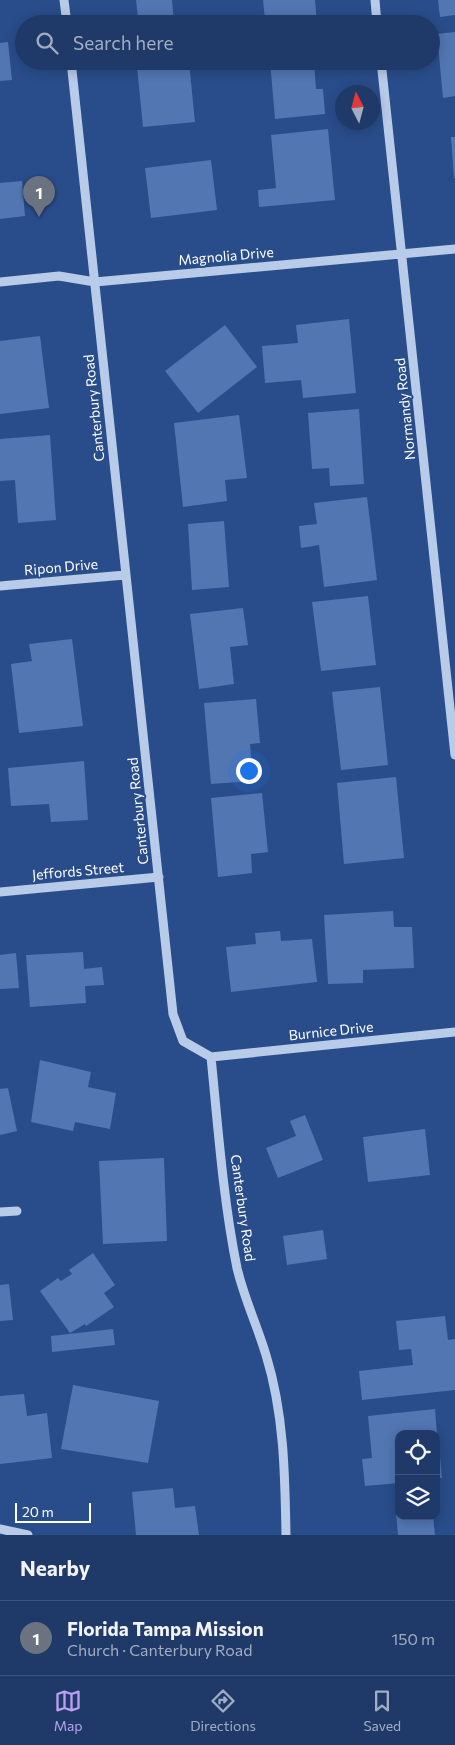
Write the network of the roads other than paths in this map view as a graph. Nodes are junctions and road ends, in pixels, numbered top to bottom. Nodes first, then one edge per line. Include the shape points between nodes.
1 (64, 0) edge
2 (375, 0) edge
3 (66, 15) edge
4 (376, 15) edge
5 (72, 70) edge
6 (383, 70) edge
7 (455, 249) edge
8 (402, 254) junction
9 (0, 282) edge
10 (95, 282) junction
11 (125, 574) junction
12 (0, 586) edge
13 (455, 755) edge
14 (159, 877) junction
15 (0, 892) edge
16 (455, 1032) edge
17 (211, 1057) junction
18 (17, 1210) dead end
19 (0, 1212) edge
20 (0, 1529) edge
21 (28, 1535) edge
22 (286, 1535) edge

1 - 3 street
2 - 4 street
5 - 10 street, Canterbury Road
6 - 8 street, Normandy Road
7 - 8 street, Magnolia Drive
8 - 10 street, Magnolia Drive
8 - 13 street, Normandy Road
9 - 10 street, Magnolia Drive via 59,276
10 - 11 street, Canterbury Road
11 - 12 street, Ripon Drive
11 - 14 street, Canterbury Road
14 - 15 street, Jeffords Street
14 - 17 street, Canterbury Road via 173,1014 183,1041
16 - 17 street, Burnice Drive
17 - 22 street, Canterbury Road via 230,1230 238,1270 266,1354 278,1407 285,1463
18 - 19 street
20 - 21 street

